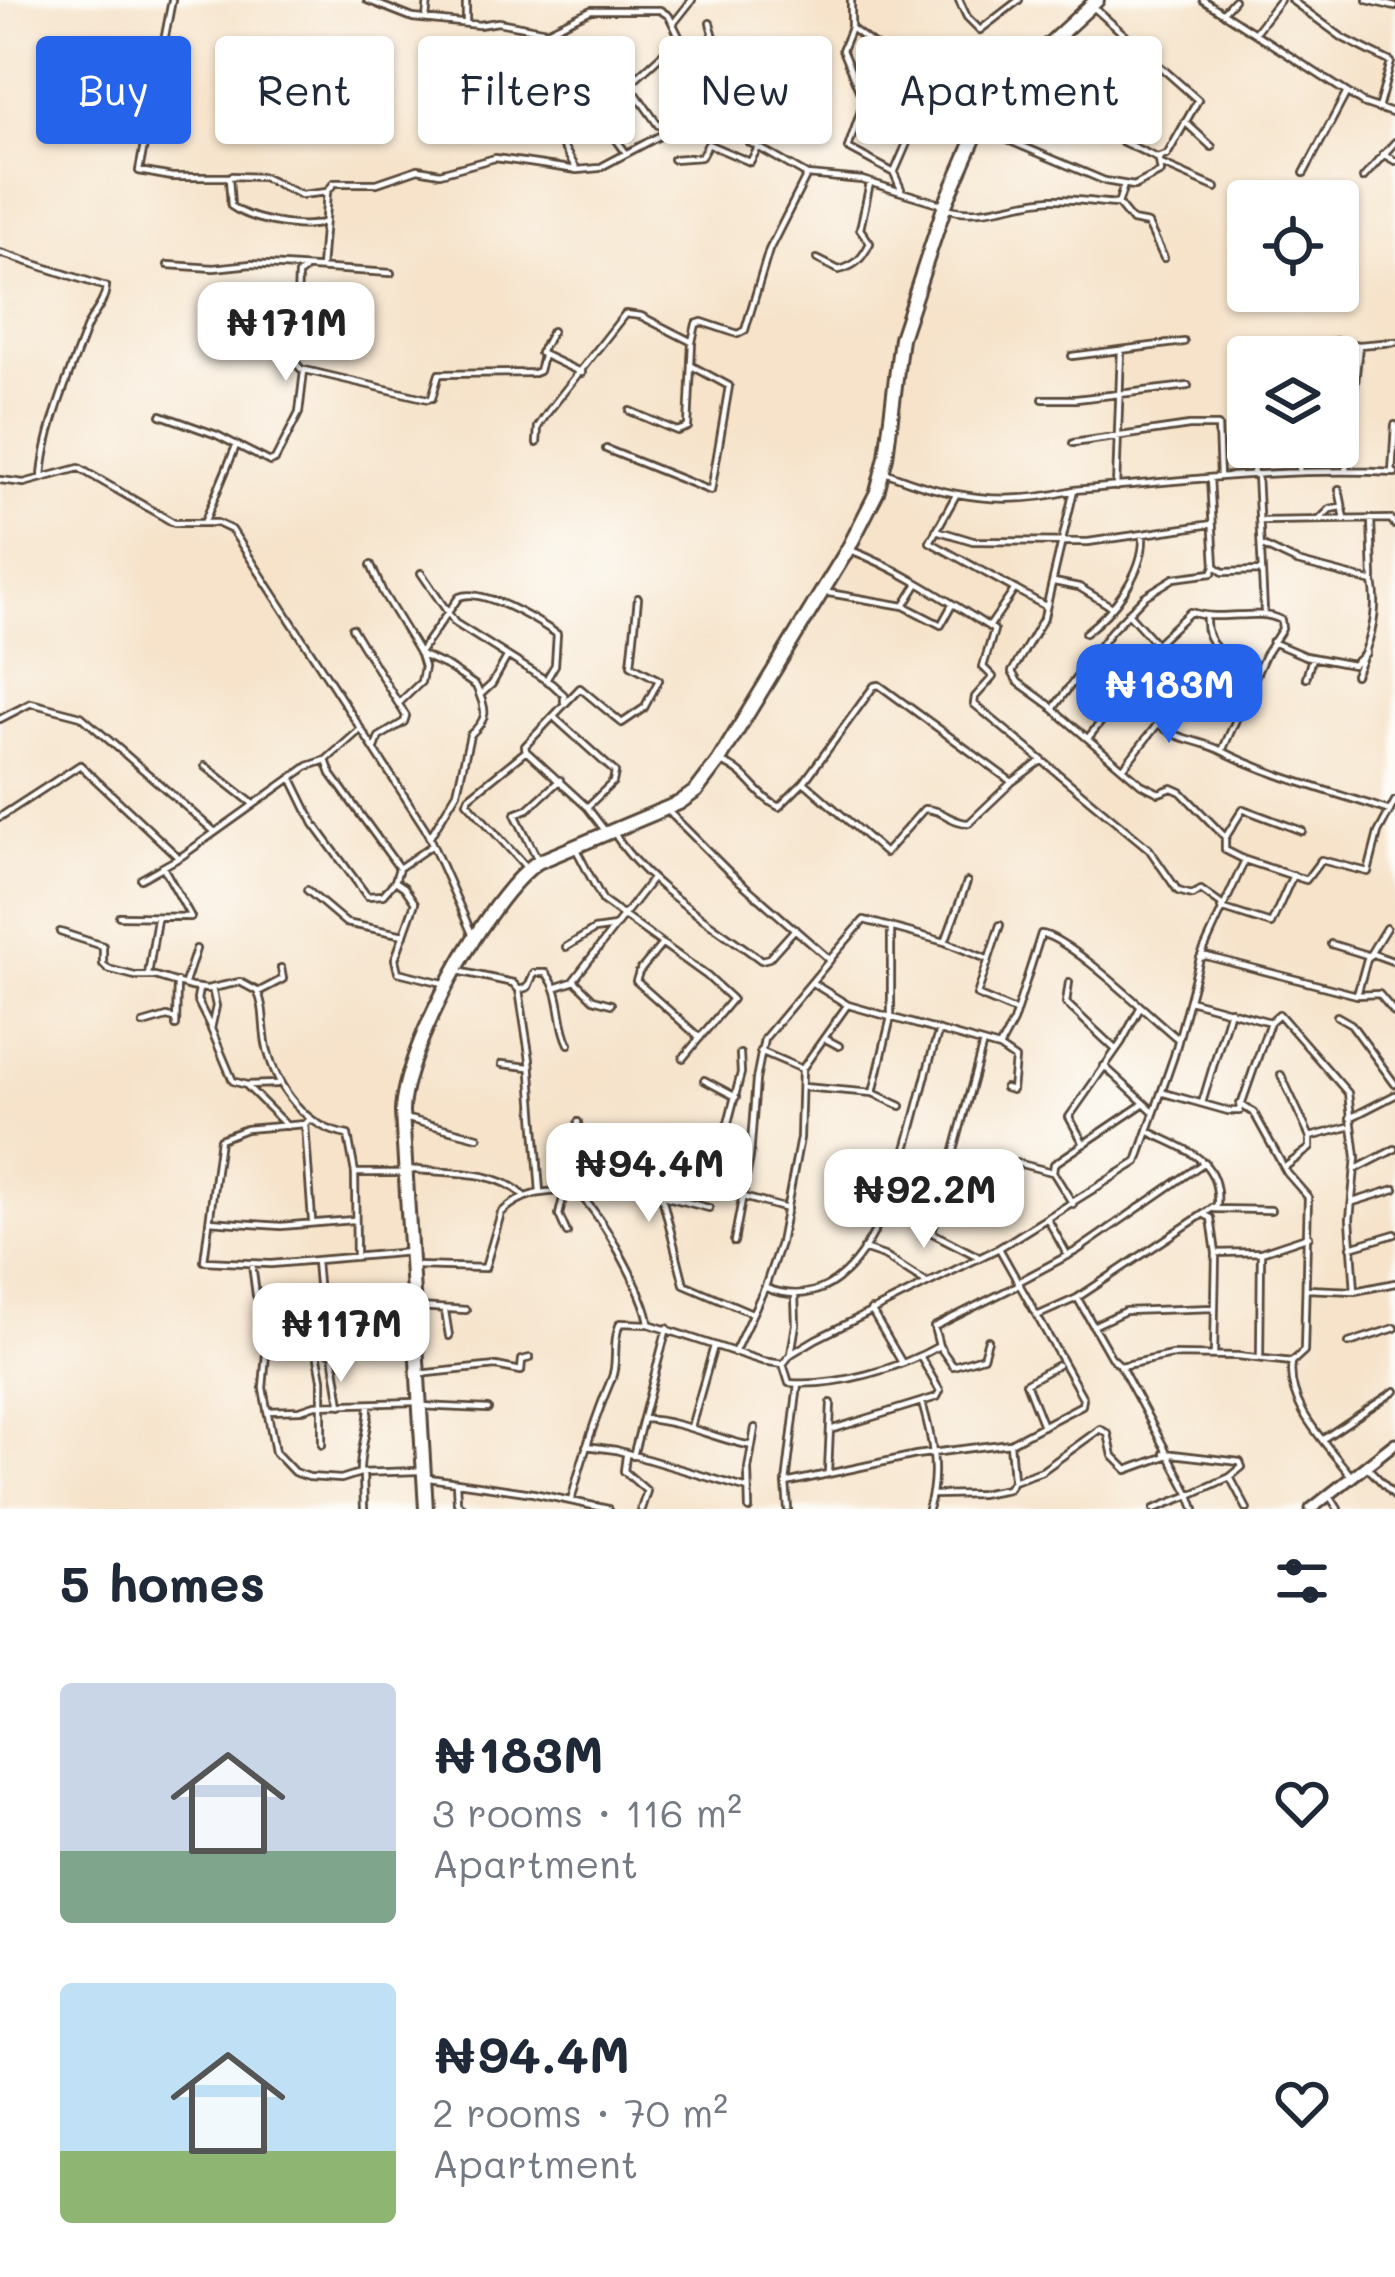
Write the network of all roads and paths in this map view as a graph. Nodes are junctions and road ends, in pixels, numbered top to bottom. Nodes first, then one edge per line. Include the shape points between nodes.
1 (172, 0) edge
2 (367, 0) edge
3 (394, 0) edge
4 (428, 0) edge
5 (466, 0) edge
6 (643, 0) edge
7 (692, 0) edge
8 (851, 0) edge
9 (959, 0) edge
10 (1019, 0) edge
11 (1203, 0) edge
12 (1234, 0) edge
13 (1280, 0) edge
14 (1291, 0) edge
15 (1367, 0) edge
16 (1094, 2) edge
17 (1395, 7) edge
18 (393, 9) junction
19 (642, 9) junction
20 (1224, 11) junction
21 (426, 19) junction
22 (710, 23) dead end
23 (673, 24) junction
24 (466, 25) junction
25 (851, 28) junction
26 (1255, 32) junction
27 (1061, 33) junction
28 (679, 36) edge
29 (714, 36) edge
30 (862, 36) edge
31 (1058, 36) edge
32 (1064, 36) edge
33 (659, 57) edge
34 (635, 79) edge
35 (856, 82) edge
36 (1346, 93) junction
37 (635, 96) edge
38 (1378, 109) junction
39 (1395, 114) edge
40 (1185, 122) junction
41 (659, 125) edge
42 (856, 126) edge
43 (659, 136) edge
44 (1395, 142) edge
45 (561, 144) edge
46 (619, 144) edge
47 (751, 144) edge
48 (907, 144) edge
49 (972, 144) edge
50 (1018, 144) edge
51 (1119, 144) edge
52 (1212, 147) dead end
53 (758, 148) junction
54 (625, 152) junction
55 (1383, 154) junction
56 (673, 158) dead end
57 (1395, 160) edge
58 (1160, 165) junction
59 (577, 170) junction
60 (894, 173) junction
61 (1304, 173) dead end
62 (807, 176) junction
63 (229, 177) junction
64 (1363, 178) dead end
65 (870, 183) junction
66 (1124, 185) junction
67 (1216, 188) dead end
68 (901, 190) junction
69 (327, 192) junction
70 (1118, 204) junction
71 (945, 206) junction
72 (325, 222) junction
73 (0, 253) edge
74 (1164, 258) dead end
75 (818, 259) dead end
76 (168, 265) dead end
77 (321, 268) junction
78 (304, 270) junction
79 (391, 273) dead end
80 (552, 331) dead end
81 (692, 342) junction
82 (1184, 342) dead end
83 (1395, 342) edge
84 (1359, 345) edge
85 (1121, 350) junction
86 (543, 356) junction
87 (1072, 356) dead end
88 (692, 366) junction
89 (304, 371) junction
90 (582, 373) junction
91 (1188, 386) dead end
92 (1119, 394) junction
93 (1042, 399) dead end
94 (630, 411) dead end
95 (161, 416) dead end
96 (1395, 425) edge
97 (1116, 438) junction
98 (537, 443) dead end
99 (1073, 443) dead end
100 (236, 446) junction
101 (607, 449) dead end
102 (1255, 468) edge
103 (1300, 468) edge
104 (1346, 469) joint
105 (884, 471) junction
106 (1300, 472) junction
107 (1393, 473) edge
108 (1255, 474) junction
109 (44, 475) junction
110 (1220, 477) junction
111 (1210, 478) junction
112 (0, 480) edge
113 (1116, 487) junction
114 (1339, 489) dead end
115 (1074, 490) junction
116 (956, 495) junction
117 (1341, 507) junction
118 (1321, 518) junction
119 (1345, 519) junction
120 (1370, 520) junction
121 (1263, 521) junction
122 (204, 523) junction
123 (1212, 524) junction
124 (1395, 525) edge
125 (936, 530) junction
126 (1143, 537) junction
127 (1064, 539) junction
128 (1263, 546) junction
129 (848, 549) junction
130 (371, 565) dead end
131 (1215, 566) junction
132 (1264, 571) junction
133 (421, 573) dead end
134 (1054, 582) junction
135 (1373, 582) junction
136 (917, 585) junction
137 (1015, 589) junction
138 (822, 591) junction
139 (638, 598) dead end
140 (952, 605) junction
141 (904, 606) junction
142 (1047, 607) junction
143 (1112, 607) junction
144 (1264, 610) junction
145 (446, 613) junction
146 (1128, 613) junction
147 (1206, 618) junction
148 (989, 627) junction
149 (352, 628) dead end
150 (1085, 633) dead end
151 (1272, 642) junction
152 (1156, 644) junction
153 (1221, 653) junction
154 (1366, 653) junction
155 (420, 654) junction
156 (507, 657) junction
157 (1312, 658) junction
158 (1256, 675) junction
159 (1355, 675) dead end
160 (1306, 678) dead end
161 (546, 680) junction
162 (1210, 687) dead end
163 (480, 695) junction
164 (1178, 698) dead end
165 (564, 702) junction
166 (399, 703) junction
167 (1053, 709) junction
168 (554, 717) junction
169 (0, 719) edge
170 (1160, 725) junction
171 (362, 729) junction
172 (1088, 738) junction
173 (375, 751) junction
174 (526, 751) junction
175 (1222, 751) junction
176 (326, 760) junction
177 (1042, 760) junction
178 (718, 762) junction
179 (205, 766) dead end
180 (1124, 767) junction
181 (292, 779) junction
182 (560, 780) junction
183 (803, 782) junction
184 (1012, 782) junction
185 (1395, 801) edge
186 (255, 804) junction
187 (587, 807) junction
188 (667, 809) junction
189 (1390, 811) junction
190 (0, 817) edge
191 (1302, 831) dead end
192 (215, 832) junction
193 (610, 832) junction
194 (430, 837) junction
195 (1225, 838) junction
196 (434, 845) junction
197 (574, 847) junction
198 (178, 857) junction
199 (1245, 860) junction
200 (533, 866) junction
201 (163, 867) junction
202 (399, 868) junction
203 (1293, 875) junction
204 (141, 879) dead end
205 (652, 879) junction
206 (395, 881) junction
207 (967, 882) dead end
208 (307, 890) dead end
209 (1221, 906) junction
210 (623, 912) junction
211 (118, 916) dead end
212 (157, 919) junction
213 (1000, 925) dead end
214 (615, 927) junction
215 (890, 927) junction
216 (1386, 928) dead end
217 (796, 929) junction
218 (59, 932) dead end
219 (404, 935) junction
220 (473, 936) junction
221 (662, 942) junction
222 (945, 942) junction
223 (1330, 944) dead end
224 (566, 947) dead end
225 (196, 949) dead end
226 (1371, 955) junction
227 (1200, 958) junction
228 (987, 959) junction
229 (830, 960) junction
230 (1395, 962) edge
231 (280, 968) dead end
232 (458, 971) junction
233 (148, 975) junction
234 (573, 981) junction
235 (1069, 982) dead end
236 (814, 984) junction
237 (450, 985) junction
238 (188, 986) junction
239 (557, 987) junction
240 (212, 988) junction
241 (520, 990) junction
242 (258, 992) junction
243 (1357, 995) junction
244 (1190, 1000) junction
245 (610, 1004) dead end
246 (848, 1005) junction
247 (1139, 1008) junction
248 (1230, 1010) junction
249 (1017, 1012) junction
250 (1395, 1013) edge
251 (1337, 1016) dead end
252 (891, 1017) junction
253 (1270, 1022) junction
254 (143, 1024) dead end
255 (211, 1029) junction
256 (939, 1031) junction
257 (700, 1037) junction
258 (824, 1038) junction
259 (1178, 1039) junction
260 (569, 1044) dead end
261 (839, 1046) dead end
262 (982, 1046) junction
263 (999, 1048) junction
264 (1115, 1049) junction
265 (760, 1051) junction
266 (740, 1054) dead end
267 (683, 1058) dead end
268 (502, 1064) dead end
269 (1104, 1066) junction
270 (529, 1067) junction
271 (802, 1069) junction
272 (1281, 1075) dead end
273 (704, 1080) dead end
274 (280, 1084) junction
275 (1395, 1084) edge
276 (246, 1085) junction
277 (800, 1087) junction
278 (1005, 1088) dead end
279 (873, 1093) junction
280 (1162, 1093) junction
281 (1395, 1095) edge
282 (736, 1097) junction
283 (1202, 1102) junction
284 (1143, 1104) junction
285 (901, 1106) dead end
286 (1242, 1108) junction
287 (1155, 1113) junction
288 (402, 1118) junction
289 (578, 1121) dead end
290 (307, 1122) junction
291 (1350, 1122) junction
292 (287, 1126) junction
293 (1148, 1131) junction
294 (478, 1137) dead end
295 (1310, 1137) junction
296 (1084, 1144) junction
297 (747, 1149) junction
298 (1395, 1149) edge
299 (722, 1150) junction
300 (1205, 1162) junction
301 (1017, 1163) dead end
302 (654, 1166) junction
303 (1285, 1167) junction
304 (1356, 1169) junction
305 (405, 1171) junction
306 (1053, 1172) junction
307 (355, 1173) junction
308 (578, 1173) junction
309 (943, 1189) junction
310 (1395, 1189) edge
311 (564, 1191) junction
312 (540, 1192) junction
313 (578, 1192) junction
314 (523, 1195) junction
315 (663, 1196) junction
316 (743, 1197) junction
317 (982, 1197) dead end
318 (1353, 1202) junction
319 (1073, 1204) junction
320 (709, 1208) dead end
321 (787, 1209) junction
322 (886, 1209) junction
323 (1214, 1209) junction
324 (1271, 1210) dead end
325 (1205, 1214) junction
326 (353, 1220) junction
327 (1048, 1220) junction
328 (208, 1221) junction
329 (312, 1222) junction
330 (932, 1232) junction
331 (568, 1233) dead end
332 (1395, 1234) edge
333 (1309, 1236) junction
334 (734, 1242) dead end
335 (1351, 1247) junction
336 (999, 1248) junction
337 (863, 1249) junction
338 (1261, 1252) junction
339 (1216, 1253) junction
340 (1068, 1256) junction
341 (979, 1257) junction
342 (356, 1259) junction
343 (410, 1259) junction
344 (316, 1261) junction
345 (252, 1264) junction
346 (925, 1282) junction
347 (1020, 1282) junction
348 (1395, 1283) edge
349 (765, 1288) junction
350 (1306, 1288) junction
351 (1355, 1291) junction
352 (795, 1295) junction
353 (1077, 1298) junction
354 (414, 1307) junction
355 (1214, 1307) junction
356 (466, 1310) dead end
357 (871, 1310) junction
358 (445, 1311) junction
359 (753, 1313) junction
360 (1039, 1315) junction
361 (649, 1324) junction
362 (1093, 1326) junction
363 (667, 1328) junction
364 (1395, 1328) edge
365 (448, 1336) dead end
366 (988, 1340) dead end
367 (1349, 1343) dead end
368 (715, 1346) junction
369 (939, 1346) junction
370 (316, 1347) junction
371 (734, 1353) junction
372 (791, 1354) junction
373 (1214, 1355) junction
374 (920, 1357) junction
375 (530, 1358) dead end
376 (1260, 1358) junction
377 (902, 1361) junction
378 (1292, 1362) junction
379 (1061, 1363) junction
380 (783, 1364) junction
381 (1121, 1366) junction
382 (418, 1374) junction
383 (798, 1384) junction
384 (1395, 1391) edge
385 (831, 1403) dead end
386 (922, 1403) junction
387 (420, 1404) junction
388 (323, 1405) junction
389 (341, 1405) junction
390 (369, 1405) junction
391 (488, 1409) dead end
392 (267, 1411) junction
393 (644, 1418) junction
394 (1043, 1426) junction
395 (691, 1427) junction
396 (755, 1428) dead end
397 (830, 1430) junction
398 (1323, 1438) junction
399 (1010, 1443) junction
400 (1395, 1443) edge
401 (322, 1444) dead end
402 (586, 1446) junction
403 (752, 1446) junction
404 (934, 1452) junction
405 (1165, 1454) junction
406 (630, 1455) junction
407 (1365, 1465) junction
408 (828, 1472) junction
409 (361, 1473) junction
410 (423, 1474) junction
411 (1351, 1476) junction
412 (1231, 1477) junction
413 (1013, 1481) junction
414 (456, 1482) junction
415 (786, 1483) junction
416 (748, 1490) junction
417 (1328, 1494) junction
418 (933, 1495) junction
419 (1190, 1496) junction
420 (1395, 1496) edge
421 (571, 1501) junction
422 (584, 1506) edge
423 (364, 1509) edge
424 (426, 1509) edge
425 (463, 1509) edge
426 (608, 1509) edge
427 (641, 1509) edge
428 (749, 1509) edge
429 (788, 1509) edge
430 (928, 1509) edge
431 (1154, 1509) edge
432 (1195, 1509) edge
433 (1247, 1509) edge
434 (1310, 1509) edge
435 (1339, 1509) edge

1 - 63 street via 137,168 143,175
2 - 18 street
3 - 18 street
4 - 21 street
5 - 24 street
6 - 19 street
7 - 23 street
8 - 25 street
9 - 10 street via 980,29
11 - 20 street
12 - 20 street
13 - 26 street
14 - 38 street via 1391,62
15 - 17 street
16 - 27 main road
16 - 40 street via 1198,100
18 - 21 street
19 - 23 street via 665,12
19 - 24 street via 591,10 547,31
20 - 26 street
21 - 24 street
22 - 29 street
23 - 28 street
25 - 30 street
25 - 35 street via 842,50
26 - 36 street
27 - 31 main road
27 - 32 street
33 - 34 street
36 - 38 street
36 - 61 street
37 - 41 street
38 - 39 street
40 - 52 street
40 - 58 street
42 - 60 street via 848,148
43 - 54 street
44 - 55 street
45 - 59 street
46 - 54 street
47 - 53 street
48 - 60 street
49 - 71 main road
50 - 66 street
51 - 58 street
53 - 56 street via 750,162 708,144 698,158
53 - 62 street
54 - 59 street
55 - 57 street
55 - 64 street
58 - 66 street
58 - 67 street
59 - 69 street via 491,159 440,173 340,182
60 - 68 street
62 - 65 street
62 - 81 street via 769,250 745,330 699,322
63 - 69 street via 263,177 302,195
63 - 72 street via 236,212 276,224
65 - 68 street
65 - 75 street via 862,257 839,270
66 - 70 street
68 - 71 street
69 - 72 street
70 - 71 street via 1075,198 970,213
70 - 74 street via 1153,230
71 - 105 main road via 898,352
72 - 77 street
73 - 109 street via 106,287 62,398
76 - 78 street
77 - 78 street
77 - 79 street
78 - 89 street via 295,352
80 - 86 street
81 - 88 street
81 - 90 street via 628,313
82 - 85 street
83 - 84 street
85 - 87 street
85 - 92 street
86 - 89 street via 534,373 439,374 430,399
86 - 90 street
88 - 94 street via 688,427 677,431
88 - 101 street via 729,386 710,491
89 - 100 street via 298,417 275,460
90 - 98 street via 539,424
91 - 92 street
92 - 93 street
92 - 97 street
95 - 100 street
96 - 107 street
97 - 99 street
97 - 110 street via 1218,426
97 - 113 street
100 - 122 street
102 - 108 street
103 - 106 street
104 - 106 street
104 - 107 street
105 - 116 street
105 - 129 main road
106 - 108 street
108 - 110 street
108 - 121 street
109 - 112 street
109 - 122 street via 79,468 174,523
110 - 111 street
111 - 113 street
111 - 123 street
113 - 115 street
114 - 117 street
115 - 116 street via 1012,500
115 - 127 street
116 - 125 street
117 - 118 street
117 - 119 street
118 - 119 street
118 - 121 street
119 - 120 street
120 - 124 street
120 - 135 street
121 - 128 street
122 - 171 street via 232,530
123 - 126 street
123 - 131 street
125 - 127 street via 973,541
125 - 137 street via 933,546
126 - 127 street
126 - 143 street
127 - 134 street
128 - 132 street
128 - 135 street
129 - 136 street
129 - 138 main road
130 - 155 street
131 - 132 street
131 - 146 street via 1174,578
132 - 144 street
133 - 145 street
134 - 142 street
134 - 143 street
135 - 154 street via 1376,616
136 - 140 street
136 - 141 street
137 - 142 street
137 - 148 street
138 - 141 street
138 - 178 main road
139 - 165 street via 631,665 659,680 644,708 622,723 585,689
140 - 141 street via 941,625
140 - 148 street
142 - 167 street via 1012,671
143 - 150 street
144 - 147 street
144 - 151 street via 1283,624
145 - 155 street
145 - 156 street
145 - 161 street via 463,593 498,601 552,630 556,658
146 - 152 street
146 - 167 street
147 - 152 street via 1190,612
147 - 153 street
148 - 177 street via 995,635 983,667 993,677 974,702
149 - 166 street
151 - 157 street
151 - 158 street
152 - 172 street
153 - 158 street
153 - 162 street
154 - 157 street via 1353,664
154 - 159 street
155 - 163 street
155 - 166 street via 423,677
156 - 161 street
156 - 163 street
157 - 160 street
158 - 175 street
161 - 165 street
163 - 194 street via 484,723 470,735 457,792
164 - 170 street
165 - 168 street
166 - 173 street via 406,720 379,737
167 - 172 street
168 - 174 street
168 - 187 street via 615,772
169 - 192 street via 31,703 81,716
170 - 175 street
170 - 180 street
171 - 173 street
171 - 176 street
172 - 180 street
173 - 194 street
174 - 182 street
174 - 200 street via 467,802
175 - 189 street
176 - 181 street
176 - 202 street
177 - 184 street
177 - 209 street via 1149,849 1178,891 1202,890
178 - 183 street via 779,807
178 - 188 main road via 696,791
179 - 186 street
180 - 195 street via 1159,793 1181,792
181 - 186 street
181 - 206 street via 362,893 382,896
182 - 187 street
182 - 200 street via 514,816
183 - 184 street via 885,853 924,809 969,823
183 - 184 street via 879,685
185 - 189 street
186 - 192 street
187 - 193 street
188 - 193 main road
188 - 217 street
189 - 203 street via 1368,872 1322,860 1309,880
190 - 198 street via 80,765
191 - 195 street via 1243,809
192 - 198 street
193 - 197 main road
193 - 205 street
194 - 196 street
195 - 199 street via 1225,850
196 - 202 street
196 - 220 street
197 - 200 main road
197 - 210 street via 600,897
198 - 201 street
199 - 203 street
199 - 209 street
200 - 220 main road
201 - 204 street
201 - 212 street via 192,914
202 - 206 street
203 - 209 street via 1271,924
205 - 210 street
205 - 217 street via 761,960
206 - 219 street via 416,904
207 - 222 street
208 - 219 street via 346,923
209 - 227 street
210 - 214 street
210 - 221 street
211 - 212 street
212 - 233 street
213 - 228 street
214 - 224 street
214 - 234 street
215 - 222 street
215 - 229 street via 864,920
215 - 252 street
216 - 226 street
217 - 229 street
218 - 233 street via 103,946 105,968
219 - 237 street via 398,972
220 - 232 main road
221 - 257 street via 636,981
221 - 257 street via 732,999
222 - 228 street
223 - 226 street
225 - 238 street
226 - 230 street
226 - 243 street
227 - 243 street
227 - 244 street
228 - 249 street via 977,994
229 - 236 street
231 - 242 street via 283,979
232 - 237 main road
232 - 241 street
233 - 238 street
234 - 239 street
234 - 245 street
235 - 264 street via 1066,1003
236 - 246 street
236 - 265 street
237 - 288 main road via 410,1065
238 - 240 street
238 - 254 street via 176,1022
238 - 255 street
239 - 241 street via 538,972
239 - 260 street
240 - 242 street via 240,982
240 - 255 street
241 - 270 street
242 - 274 street
243 - 250 street via 1378,994
244 - 248 street
244 - 259 street
246 - 252 street
246 - 258 street
247 - 249 street via 1071,949 1041,934
247 - 259 street
247 - 264 street
248 - 253 street
248 - 283 street
249 - 263 street
251 - 275 street
252 - 256 street
252 - 279 street
253 - 286 street
253 - 291 street via 1282,1015 1334,1072 1348,1093
255 - 276 street via 233,1081
256 - 262 street
256 - 322 street
257 - 267 street
258 - 261 street
258 - 271 street
259 - 280 street
262 - 263 street
262 - 309 street
263 - 278 street via 1015,1059 1015,1083
264 - 269 street
265 - 271 street
265 - 297 street
266 - 282 street
268 - 270 street
269 - 284 street
269 - 296 street via 1069,1118
270 - 312 street
271 - 277 street
272 - 295 street
273 - 282 street
274 - 276 street
274 - 290 street
276 - 292 street
277 - 279 street
277 - 321 street
279 - 285 street
280 - 283 street
280 - 287 street
281 - 291 street
282 - 299 street
283 - 286 street
284 - 287 street
284 - 296 street
286 - 303 street via 1254,1113
287 - 293 street
288 - 294 street
288 - 305 main road
289 - 308 street
290 - 292 street
290 - 307 street via 348,1135
290 - 329 street
291 - 295 street
291 - 304 street
292 - 328 street via 220,1138
293 - 300 street
293 - 319 street via 1137,1162
295 - 303 street via 1310,1148
296 - 306 street
297 - 299 street
297 - 316 street
298 - 304 street
299 - 302 street
300 - 323 street via 1217,1191
300 - 340 street
301 - 306 street
302 - 308 street
302 - 315 street
303 - 333 street via 1308,1197
304 - 318 street
305 - 307 street
305 - 314 street via 464,1174
305 - 343 main road
306 - 319 street
307 - 326 street
308 - 313 street
309 - 317 street
309 - 330 street
310 - 318 street
311 - 312 street
311 - 313 street
311 - 331 street via 559,1215
312 - 314 street
313 - 361 street via 643,1298
314 - 343 street via 501,1213 485,1268
315 - 320 street
315 - 359 street via 684,1284
316 - 321 street
316 - 334 street
318 - 335 street
319 - 327 street
321 - 349 street
322 - 330 street
322 - 337 street
323 - 324 street
323 - 325 street
325 - 339 street
325 - 353 street
326 - 329 street
326 - 342 street
327 - 336 street
327 - 340 street
328 - 329 street
328 - 345 street via 204,1261
330 - 341 street
332 - 335 street
333 - 338 street
333 - 350 street
335 - 351 street
336 - 341 street
336 - 347 street
337 - 346 street
337 - 352 street via 830,1282
338 - 339 street
338 - 376 street
339 - 355 street
340 - 347 street
341 - 346 street
342 - 343 street
342 - 344 street
343 - 354 main road
344 - 345 street
344 - 370 street
345 - 392 street via 268,1319
346 - 357 street
347 - 360 street
347 - 369 street via 934,1327
348 - 351 street
349 - 352 street
349 - 359 street
350 - 351 street
350 - 378 street via 1304,1351
352 - 372 street
353 - 360 street
353 - 362 street
354 - 358 street
354 - 382 main road
355 - 362 street via 1125,1311
355 - 373 street
356 - 358 street
357 - 372 street
357 - 377 street
358 - 365 street
359 - 371 street
360 - 379 street
361 - 363 street
361 - 402 street via 620,1323 613,1376
362 - 381 street
363 - 368 street
363 - 393 street
364 - 367 street
366 - 369 street via 983,1357 955,1366
368 - 371 street
368 - 395 street
369 - 374 street
370 - 388 street
370 - 389 street via 334,1354
371 - 380 street
372 - 380 street
373 - 376 street
373 - 381 street
374 - 377 street
374 - 386 street via 940,1391
375 - 382 street via 521,1371
376 - 378 street
377 - 383 street via 832,1384
378 - 398 street via 1298,1403
379 - 394 street via 1026,1383
379 - 394 street via 1083,1402
380 - 383 street via 786,1382
381 - 405 street
382 - 387 main road
383 - 415 street
384 - 398 street
385 - 397 street
386 - 397 street
386 - 404 street
387 - 390 street
387 - 391 street
387 - 410 main road
388 - 389 street
388 - 392 street
388 - 401 street
389 - 390 street
390 - 409 street
392 - 409 street via 274,1453 294,1472 341,1479
393 - 395 street
393 - 406 street
394 - 399 street
395 - 403 street
396 - 403 street
397 - 408 street
398 - 411 street
399 - 404 street
399 - 413 street
400 - 407 street
402 - 406 street
402 - 421 street
403 - 416 street
404 - 408 street
404 - 418 street
405 - 412 street via 1233,1459 1242,1467
405 - 413 street via 1126,1470 1100,1430 1042,1471
405 - 419 street
406 - 416 street
406 - 427 street via 624,1471 647,1491
407 - 411 street
407 - 420 street
408 - 415 street
409 - 410 street
409 - 423 street
410 - 414 street
410 - 424 main road
411 - 417 street
412 - 419 street
412 - 433 street
413 - 418 street via 996,1492
414 - 421 street
414 - 425 street
415 - 429 street
416 - 428 street
417 - 434 street
417 - 435 street
418 - 430 street
419 - 431 street
419 - 432 street
421 - 422 street
422 - 426 street

